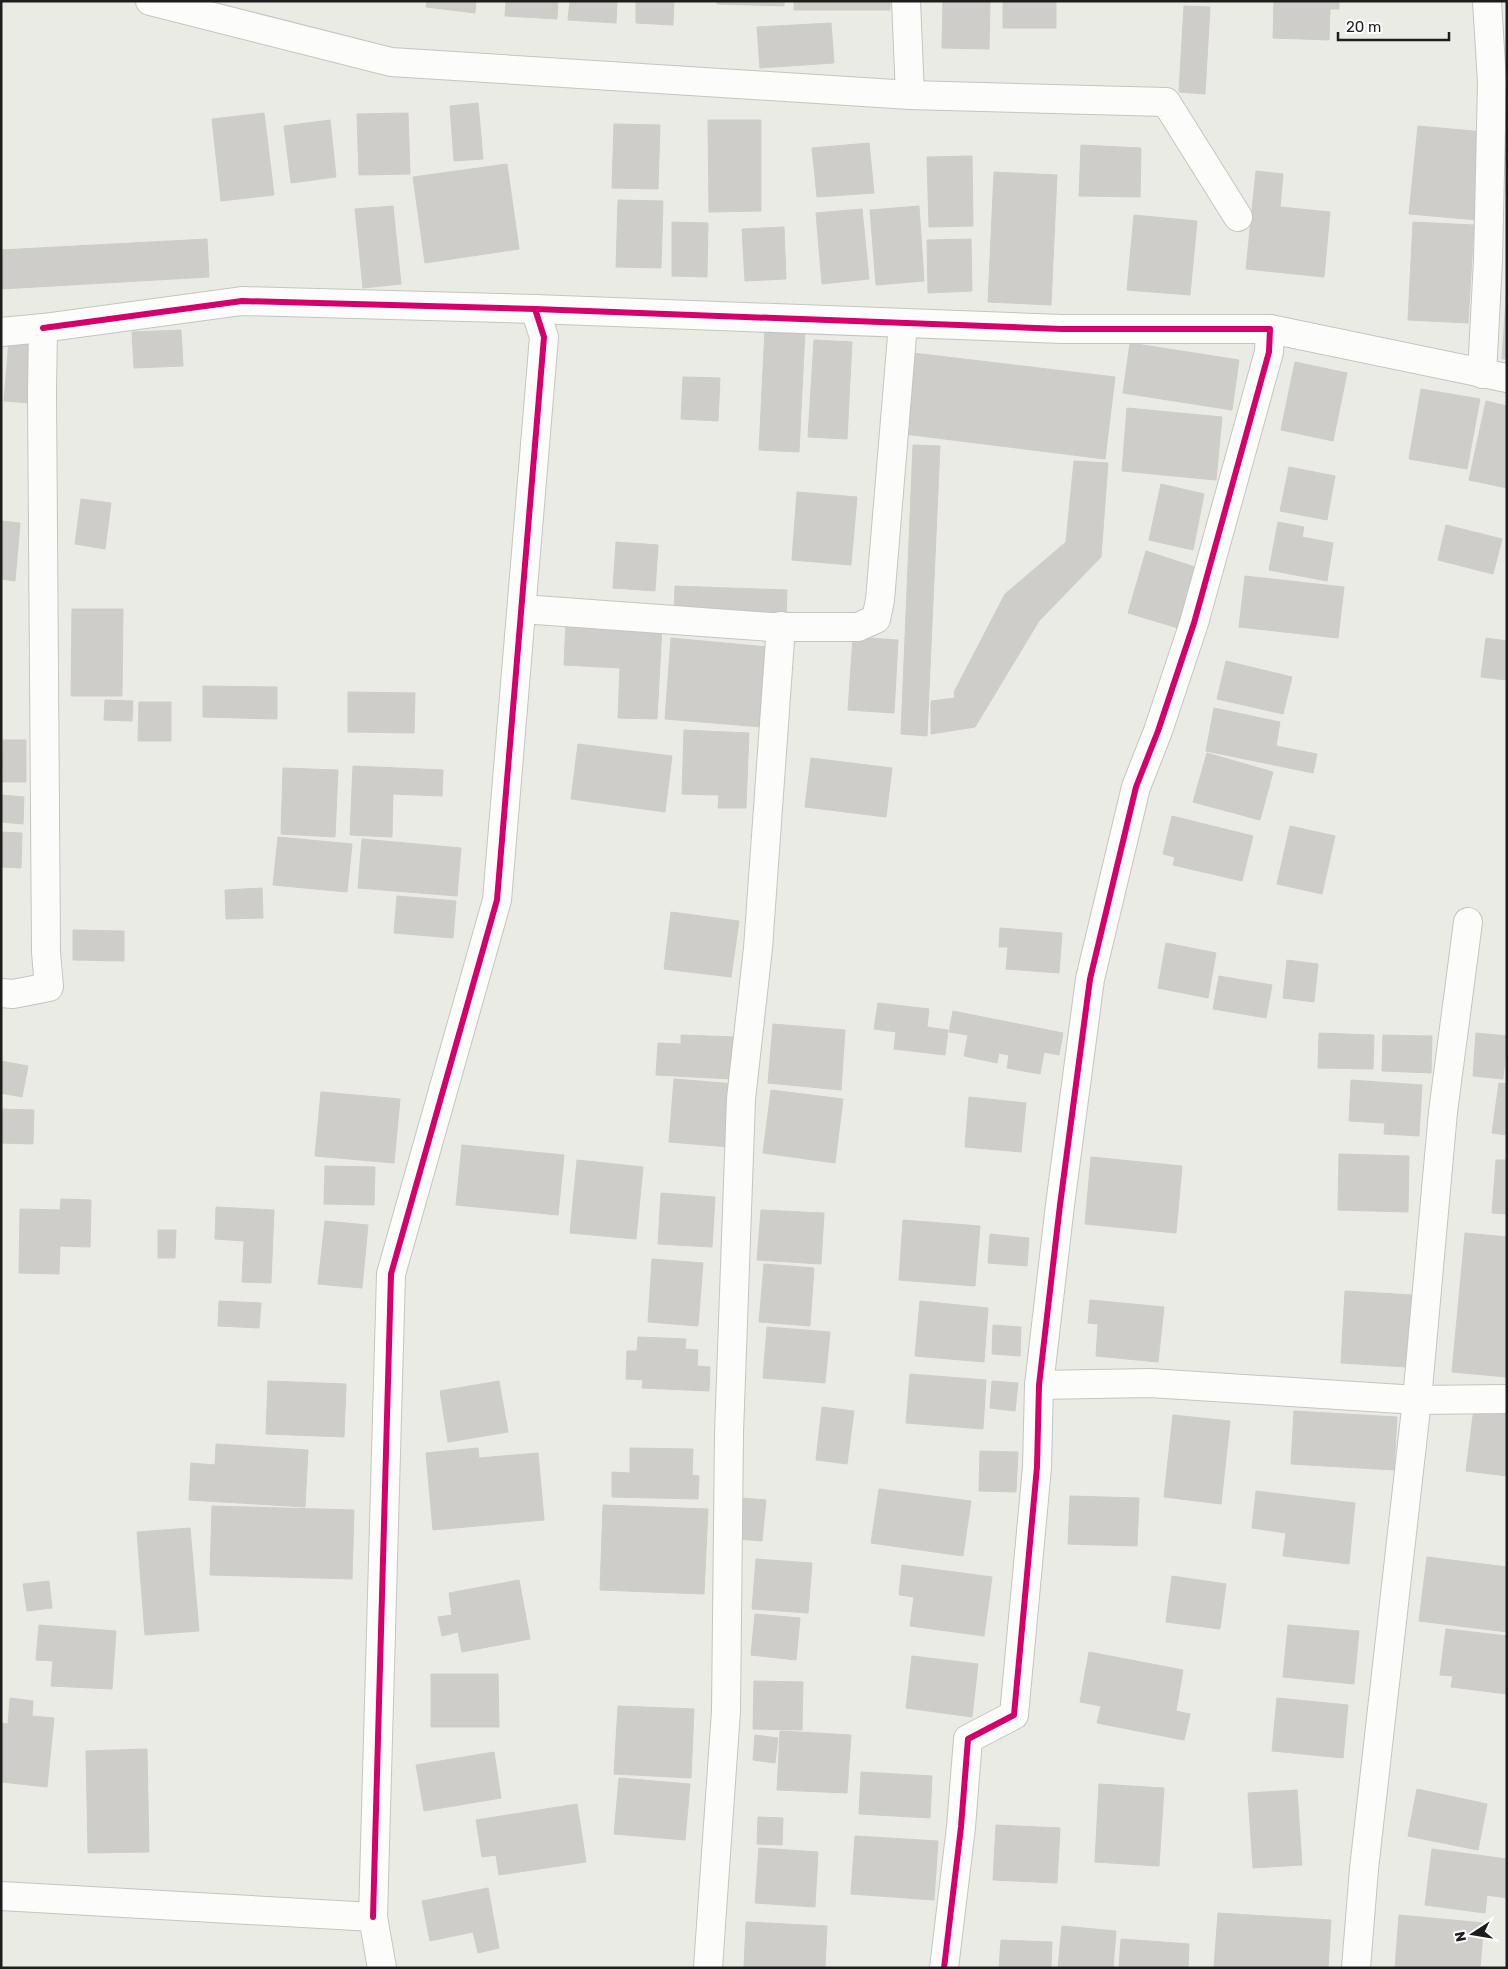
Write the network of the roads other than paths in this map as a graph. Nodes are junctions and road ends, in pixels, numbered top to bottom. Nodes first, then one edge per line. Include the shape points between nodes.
1 (150, 1) edge
2 (906, 1) edge
3 (1487, 1) edge
4 (910, 95) junction
5 (1238, 217) dead end
6 (534, 309) junction
7 (903, 324) junction
8 (43, 328) junction
9 (1270, 329) junction
10 (1, 332) edge
11 (1494, 376) edge
12 (522, 609) junction
13 (781, 626) junction
14 (1468, 922) dead end
15 (1, 993) edge
16 (1039, 1385) junction
17 (1507, 1399) edge
18 (1417, 1400) junction
19 (1, 1896) edge
20 (373, 1917) junction
21 (382, 1968) edge
22 (708, 1968) edge
23 (944, 1968) edge
24 (1356, 1968) edge

1 - 4 street via 391,62
2 - 4 street
3 - 11 street via 1492,82 1488,260
4 - 5 street via 1166,102
6 - 7 street
6 - 8 street via 242,302
6 - 12 street via 544,337
7 - 9 street via 1062,329
7 - 13 street via 876,619 858,627
8 - 10 street
8 - 15 street via 46,952 49,987
9 - 11 street
9 - 16 street via 1268,352 1194,623 1136,787 1090,980
12 - 13 street
12 - 20 street via 497,900 391,1274
13 - 22 street via 758,948 741,1099 728,1433 726,1711
14 - 18 street via 1443,1112
16 - 18 street via 1150,1383
16 - 23 street via 1036,1476 1014,1715 968,1739
17 - 18 street
18 - 24 street via 1364,1869
19 - 20 street
20 - 21 street

